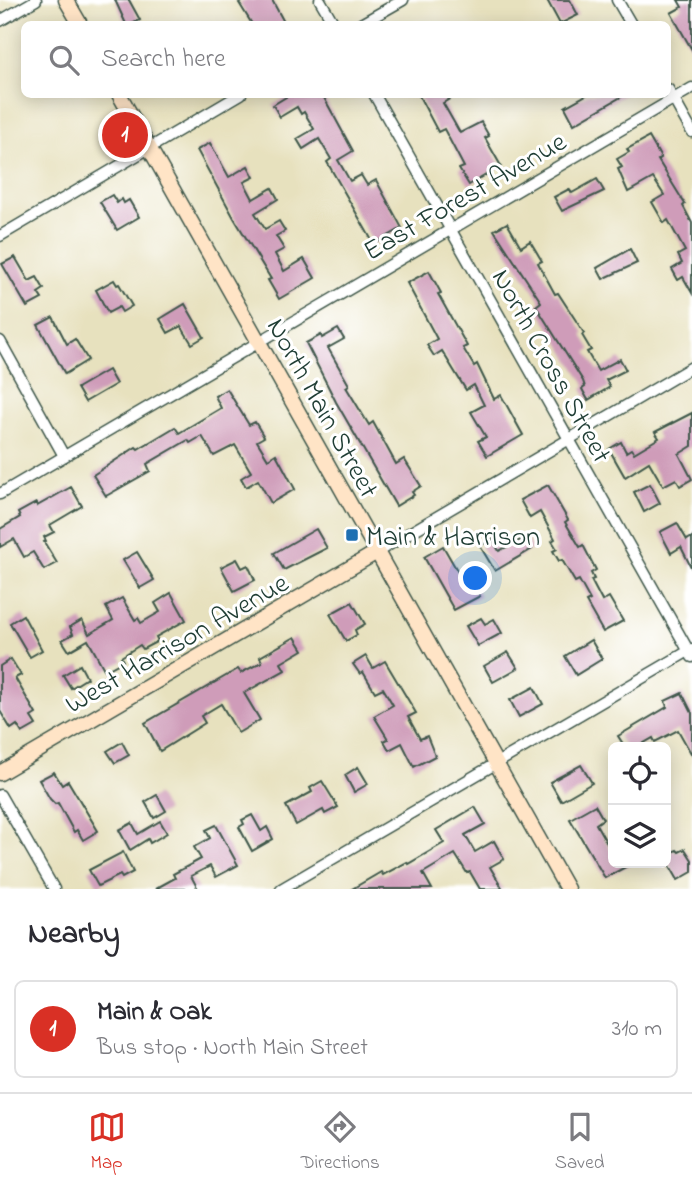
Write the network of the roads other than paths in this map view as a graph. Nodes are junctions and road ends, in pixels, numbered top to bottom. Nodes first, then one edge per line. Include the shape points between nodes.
1 (36, 0) edge
2 (66, 0) edge
3 (320, 0) edge
4 (403, 0) edge
5 (617, 0) edge
6 (0, 21) edge
7 (78, 21) edge
8 (332, 21) edge
9 (366, 21) edge
10 (629, 21) edge
11 (692, 88) edge
12 (671, 94) edge
13 (671, 96) edge
14 (122, 98) edge
15 (234, 98) edge
16 (375, 98) edge
17 (664, 98) edge
18 (692, 132) edge
19 (150, 148) junction
20 (451, 229) junction
21 (0, 236) edge
22 (0, 341) edge
23 (259, 342) junction
24 (692, 367) edge
25 (569, 439) junction
26 (64, 456) junction
27 (0, 494) edge
28 (377, 552) junction
29 (691, 652) edge
30 (496, 763) junction
31 (0, 774) edge
32 (0, 795) edge
33 (54, 889) edge
34 (281, 889) edge
35 (567, 889) edge

1 - 6 street
2 - 7 street
3 - 8 street
4 - 9 street
5 - 10 street
11 - 12 street, East Forest Avenue
13 - 18 street
14 - 19 street, North Main Street
15 - 19 street
16 - 20 street, North Cross Street
17 - 20 street, East Forest Avenue
19 - 21 street
19 - 23 street, North Main Street
20 - 23 street, East Forest Avenue
20 - 25 street, North Cross Street
22 - 26 street
23 - 26 street, East Forest Avenue
23 - 28 street, North Main Street
24 - 25 street
25 - 28 street
25 - 29 street, North Cross Street
26 - 27 street, East Forest Avenue
28 - 30 street, North Main Street
28 - 31 street, West Harrison Avenue
29 - 30 street
30 - 34 street
30 - 35 street, North Main Street
32 - 33 street

